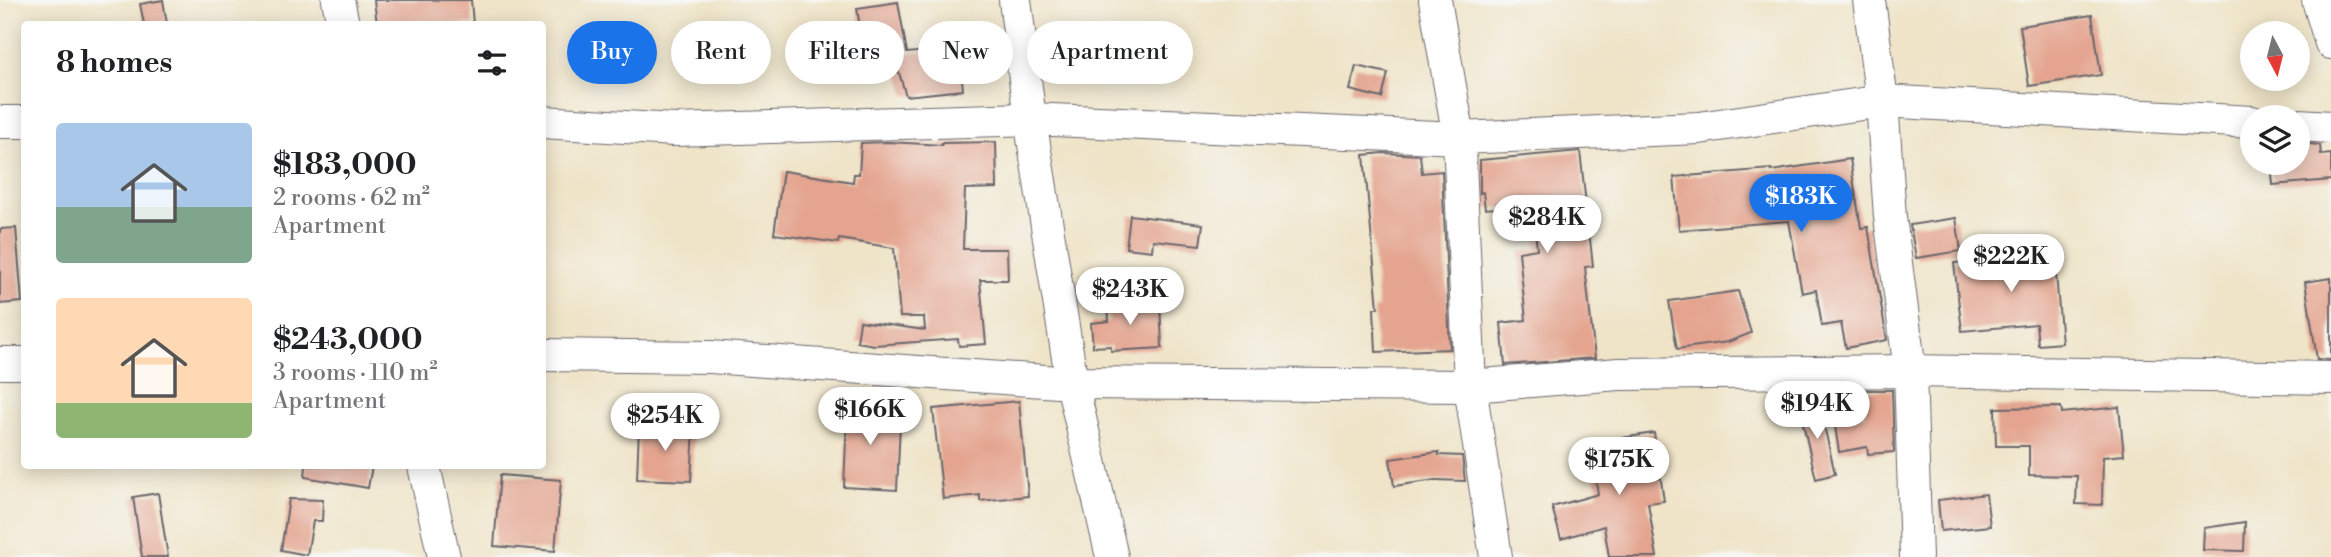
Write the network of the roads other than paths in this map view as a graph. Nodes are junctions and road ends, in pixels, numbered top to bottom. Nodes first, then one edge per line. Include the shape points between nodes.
1 (338, 0) edge
2 (1015, 0) edge
3 (1435, 0) edge
4 (1869, 0) edge
5 (2318, 0) edge
6 (342, 21) edge
7 (2331, 43) edge
8 (1882, 101) junction
9 (1030, 119) junction
10 (546, 121) edge
11 (2240, 121) edge
12 (0, 122) edge
13 (21, 122) edge
14 (2310, 126) edge
15 (2331, 127) edge
16 (1459, 138) junction
17 (546, 355) edge
18 (0, 363) edge
19 (21, 363) edge
20 (1910, 371) junction
21 (2331, 378) edge
22 (1072, 383) junction
23 (1470, 386) junction
24 (425, 469) edge
25 (444, 557) edge
26 (1112, 557) edge
27 (1496, 557) edge
28 (1916, 557) edge

1 - 6 street
2 - 9 street
3 - 16 street
4 - 8 street
5 - 7 street
8 - 11 street
8 - 16 street via 1699,128
8 - 20 street via 1890,217
9 - 10 street via 674,130
9 - 16 street
9 - 22 street
12 - 13 street
14 - 15 street
16 - 23 street
17 - 22 street via 710,357
18 - 19 street
20 - 21 street
20 - 23 street via 1619,374
20 - 28 street
22 - 23 street
22 - 26 street
23 - 27 street
24 - 25 street

